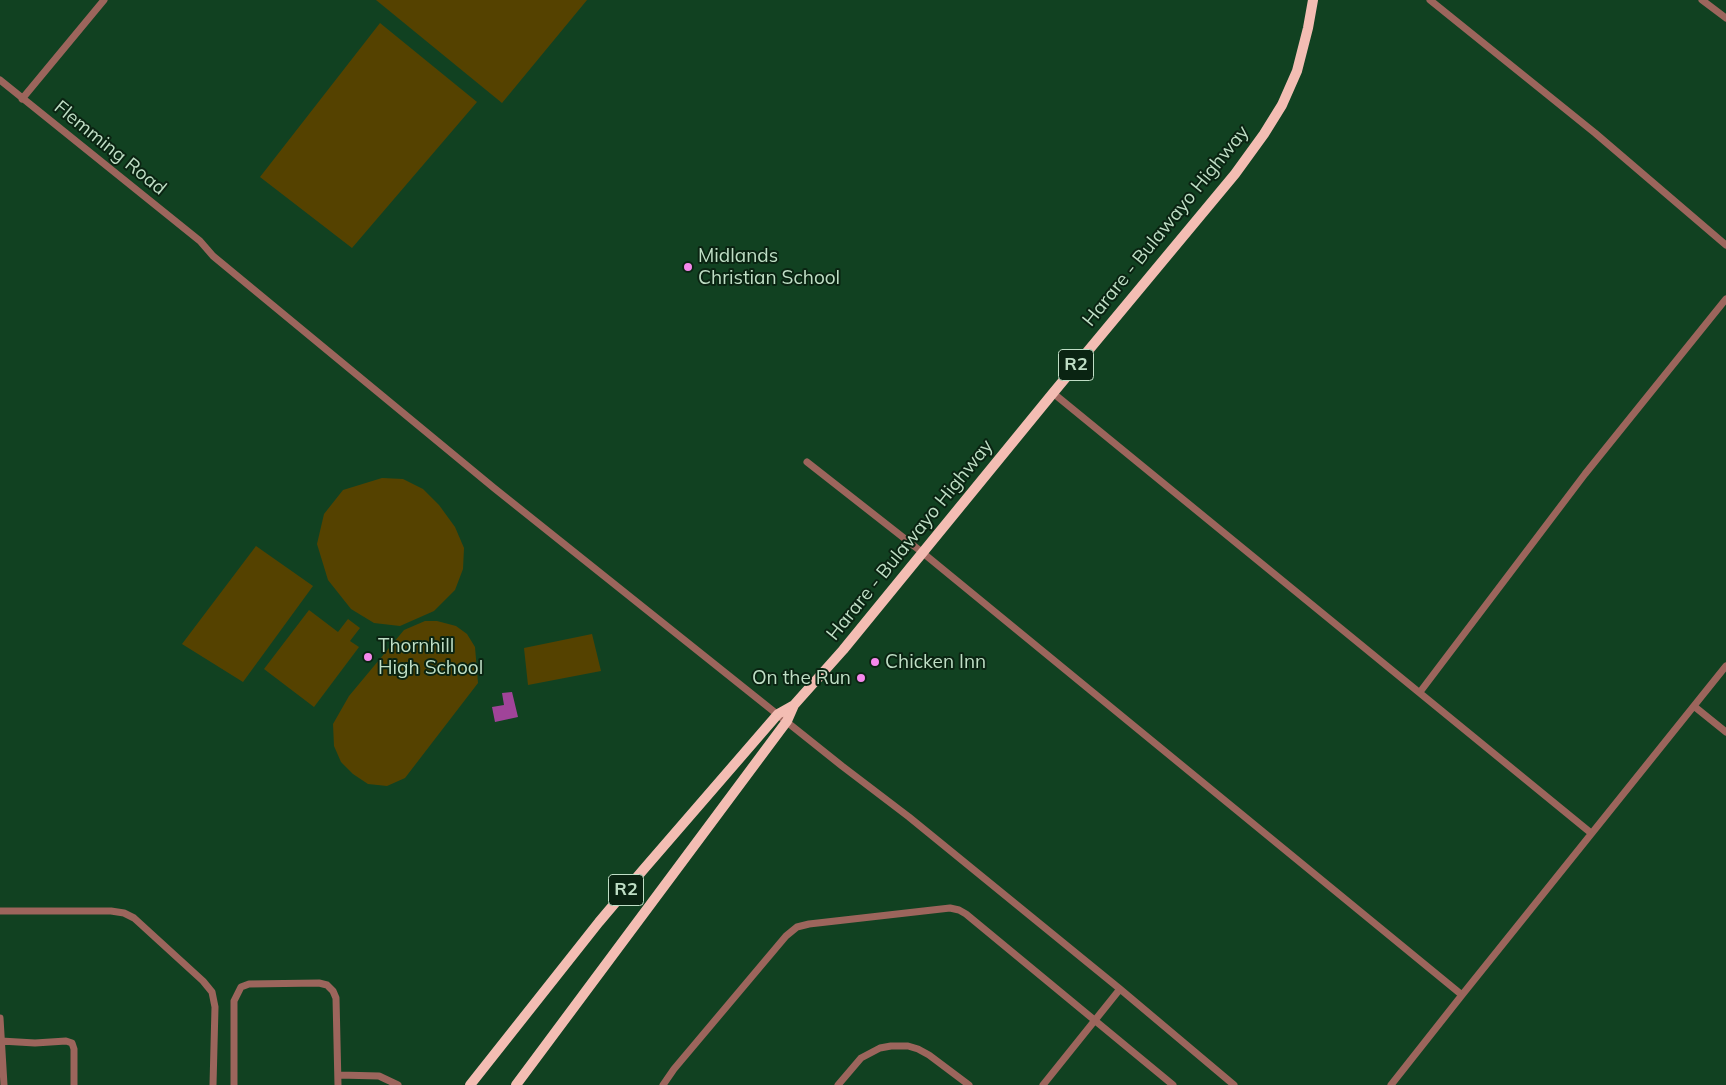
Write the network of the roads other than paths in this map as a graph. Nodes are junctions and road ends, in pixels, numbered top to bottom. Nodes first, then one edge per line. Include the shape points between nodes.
1 (104, 0) edge
2 (1313, 0) edge
3 (1430, 0) edge
4 (1702, 0) edge
5 (1726, 18) edge
6 (0, 80) edge
7 (22, 99) junction
8 (1726, 245) edge
9 (1726, 299) edge
10 (1053, 393) junction
11 (807, 462) dead end
12 (923, 552) junction
13 (1726, 666) edge
14 (1420, 692) junction
15 (794, 705) junction
16 (1695, 707) junction
17 (778, 714) junction
18 (787, 721) junction
19 (1726, 732) edge
20 (1591, 833) junction
21 (0, 911) edge
22 (1120, 989) junction
23 (1462, 995) junction
24 (0, 1018) edge
25 (1095, 1021) junction
26 (1, 1041) junction
27 (338, 1075) junction
28 (4, 1085) edge
29 (74, 1085) edge
30 (213, 1085) edge
31 (234, 1085) edge
32 (338, 1085) edge
33 (398, 1085) edge
34 (470, 1085) edge
35 (516, 1085) edge
36 (663, 1085) edge
37 (838, 1085) edge
38 (969, 1085) edge
39 (1043, 1085) edge
40 (1173, 1085) edge
41 (1234, 1085) edge
42 (1390, 1085) edge

1 - 7 street
2 - 10 highway, Harare - Bulawayo Highway / R2 via 1296,71 1282,105 1264,134 1235,174
3 - 8 street via 1595,133
4 - 5 street
6 - 7 street, Flemming Road
7 - 17 street, Flemming Road via 200,241 494,488
9 - 14 street via 1585,474
10 - 12 highway, Harare - Bulawayo Highway / R2
10 - 14 street
11 - 12 street
12 - 15 highway, Harare - Bulawayo Highway / R2
12 - 23 street
13 - 16 street
14 - 20 street
15 - 17 highway, Harare - Bulawayo Highway / R2
15 - 18 highway, Harare - Bulawayo Highway / R2
16 - 19 street
16 - 20 street
17 - 18 street, Flemming Road
17 - 34 highway, Harare - Bulawayo Highway / R2 via 599,922
18 - 22 street, Flemming Road
18 - 35 highway, Harare - Bulawayo Highway / R2
20 - 23 street
21 - 30 street via 110,911 134,918 212,992 215,1007
22 - 25 street
22 - 41 street, Flemming Road
23 - 42 street
24 - 26 street
25 - 36 street via 959,910 950,908 809,924 797,927 786,936
25 - 39 street
25 - 40 street
26 - 28 street
26 - 29 street via 72,1043
27 - 31 street via 336,998 333,990 319,983 249,984 241,987 234,1001
27 - 32 street
27 - 33 street via 378,1076
37 - 38 street via 861,1058 891,1046 918,1049

